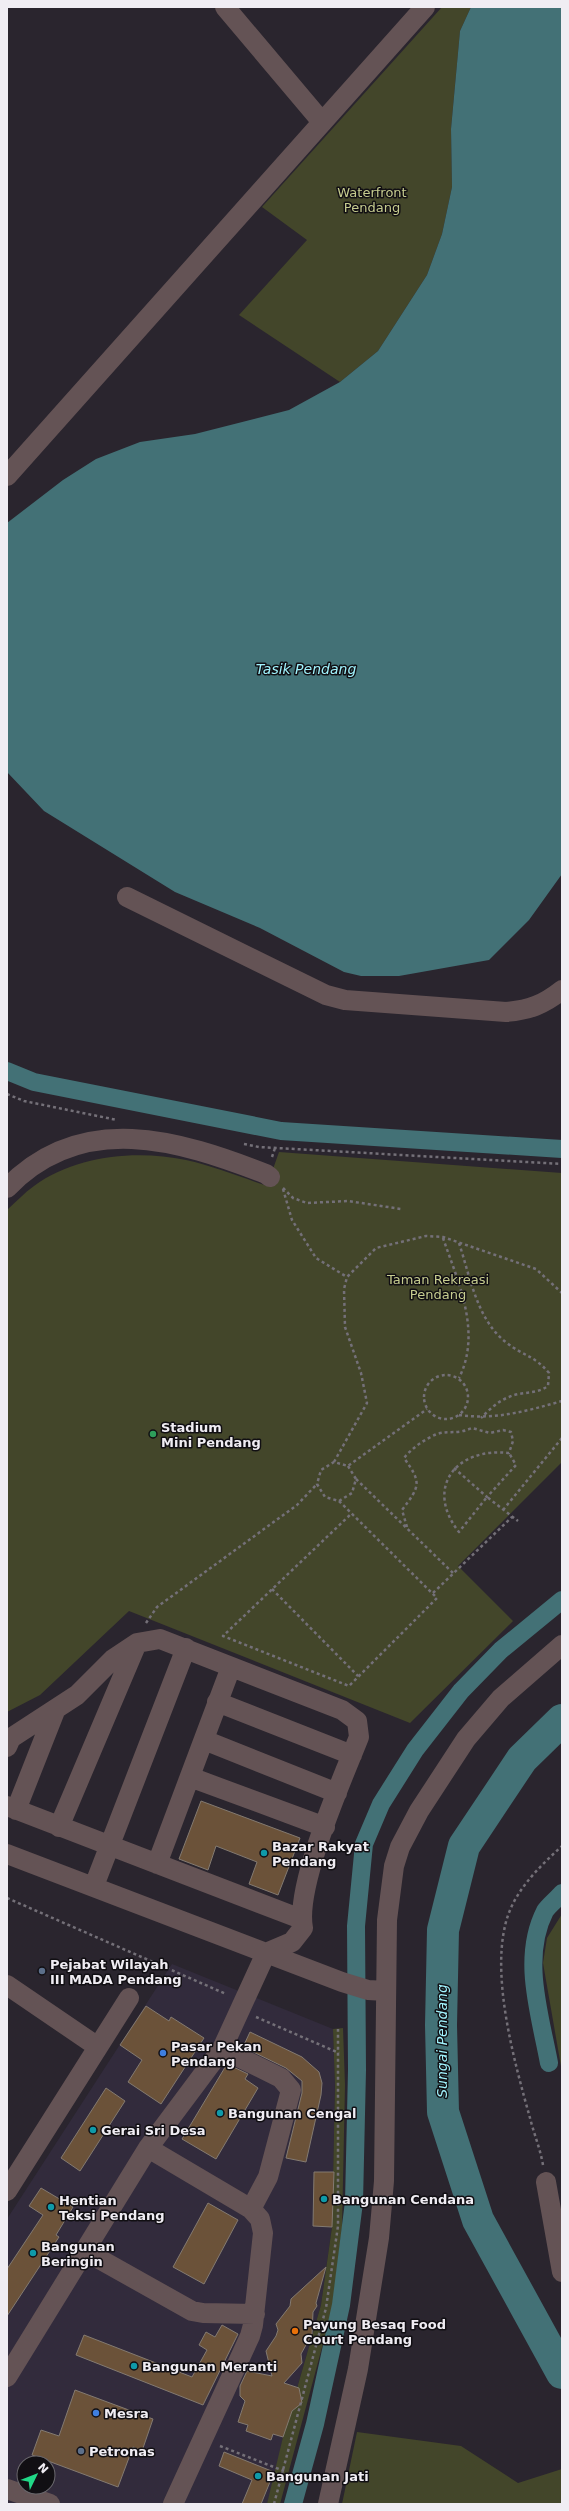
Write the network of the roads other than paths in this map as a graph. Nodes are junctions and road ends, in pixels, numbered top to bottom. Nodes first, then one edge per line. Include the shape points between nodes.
1 (225, 7) edge
2 (425, 7) edge
3 (322, 122) junction
4 (7, 476) edge
5 (127, 898) dead end
6 (562, 990) edge
7 (277, 1183) road end
8 (7, 1188) edge
9 (137, 1643) junction
10 (562, 1644) edge
11 (186, 1648) junction
12 (231, 1667) junction
13 (217, 1702) junction
14 (55, 1711) junction
15 (204, 1740) junction
16 (8, 1741) edge
17 (352, 1755) junction
18 (190, 1777) junction
19 (337, 1792) junction
20 (12, 1808) edge
21 (59, 1827) junction
22 (325, 1827) junction
23 (110, 1847) junction
24 (7, 1854) edge
25 (157, 1864) junction
26 (94, 1886) junction
27 (301, 1919) junction
28 (266, 1953) junction
29 (7, 1985) edge
30 (377, 1991) junction
31 (129, 1998) dead end
32 (98, 2047) junction
33 (222, 2049) junction
34 (148, 2148) junction
35 (546, 2182) road end
36 (7, 2191) edge
37 (251, 2209) junction
38 (85, 2251) junction
39 (562, 2272) edge
40 (255, 2314) junction
41 (7, 2377) edge
42 (7, 2489) edge
43 (50, 2504) edge
44 (172, 2504) edge
45 (328, 2504) edge

1 - 3 street
2 - 3 street
3 - 4 street
5 - 6 street via 326,995 345,1000 506,1012 533,1008 545,1003
7 - 8 street via 266,1174 220,1156 175,1144 136,1139 93,1140 48,1156
9 - 11 street via 160,1639
9 - 14 street via 113,1659 77,1696
9 - 21 street
10 - 30 street via 501,1698 466,1739 419,1811 400,1847 394,1866
11 - 12 street
11 - 23 street
12 - 13 street
12 - 17 street via 342,1710 357,1721 359,1737
13 - 15 street
13 - 17 street
14 - 16 street
14 - 20 street
15 - 18 street
15 - 19 street
17 - 19 street
18 - 22 street
18 - 25 street
19 - 22 street
20 - 21 street
21 - 23 street
22 - 27 street via 304,1891
23 - 25 street
23 - 26 street
24 - 26 street
25 - 27 street
26 - 28 street
27 - 28 street via 303,1928 292,1942
28 - 30 street via 342,1982
28 - 33 street
29 - 32 street
30 - 45 street via 384,2181 379,2238 358,2369
31 - 32 street
32 - 36 street
33 - 34 street
33 - 37 street via 281,2078 291,2090 268,2176
34 - 37 street
34 - 38 street
35 - 39 street
37 - 40 street via 260,2219 263,2233
38 - 40 street via 192,2311
38 - 41 street
40 - 44 street via 250,2336
42 - 43 street

